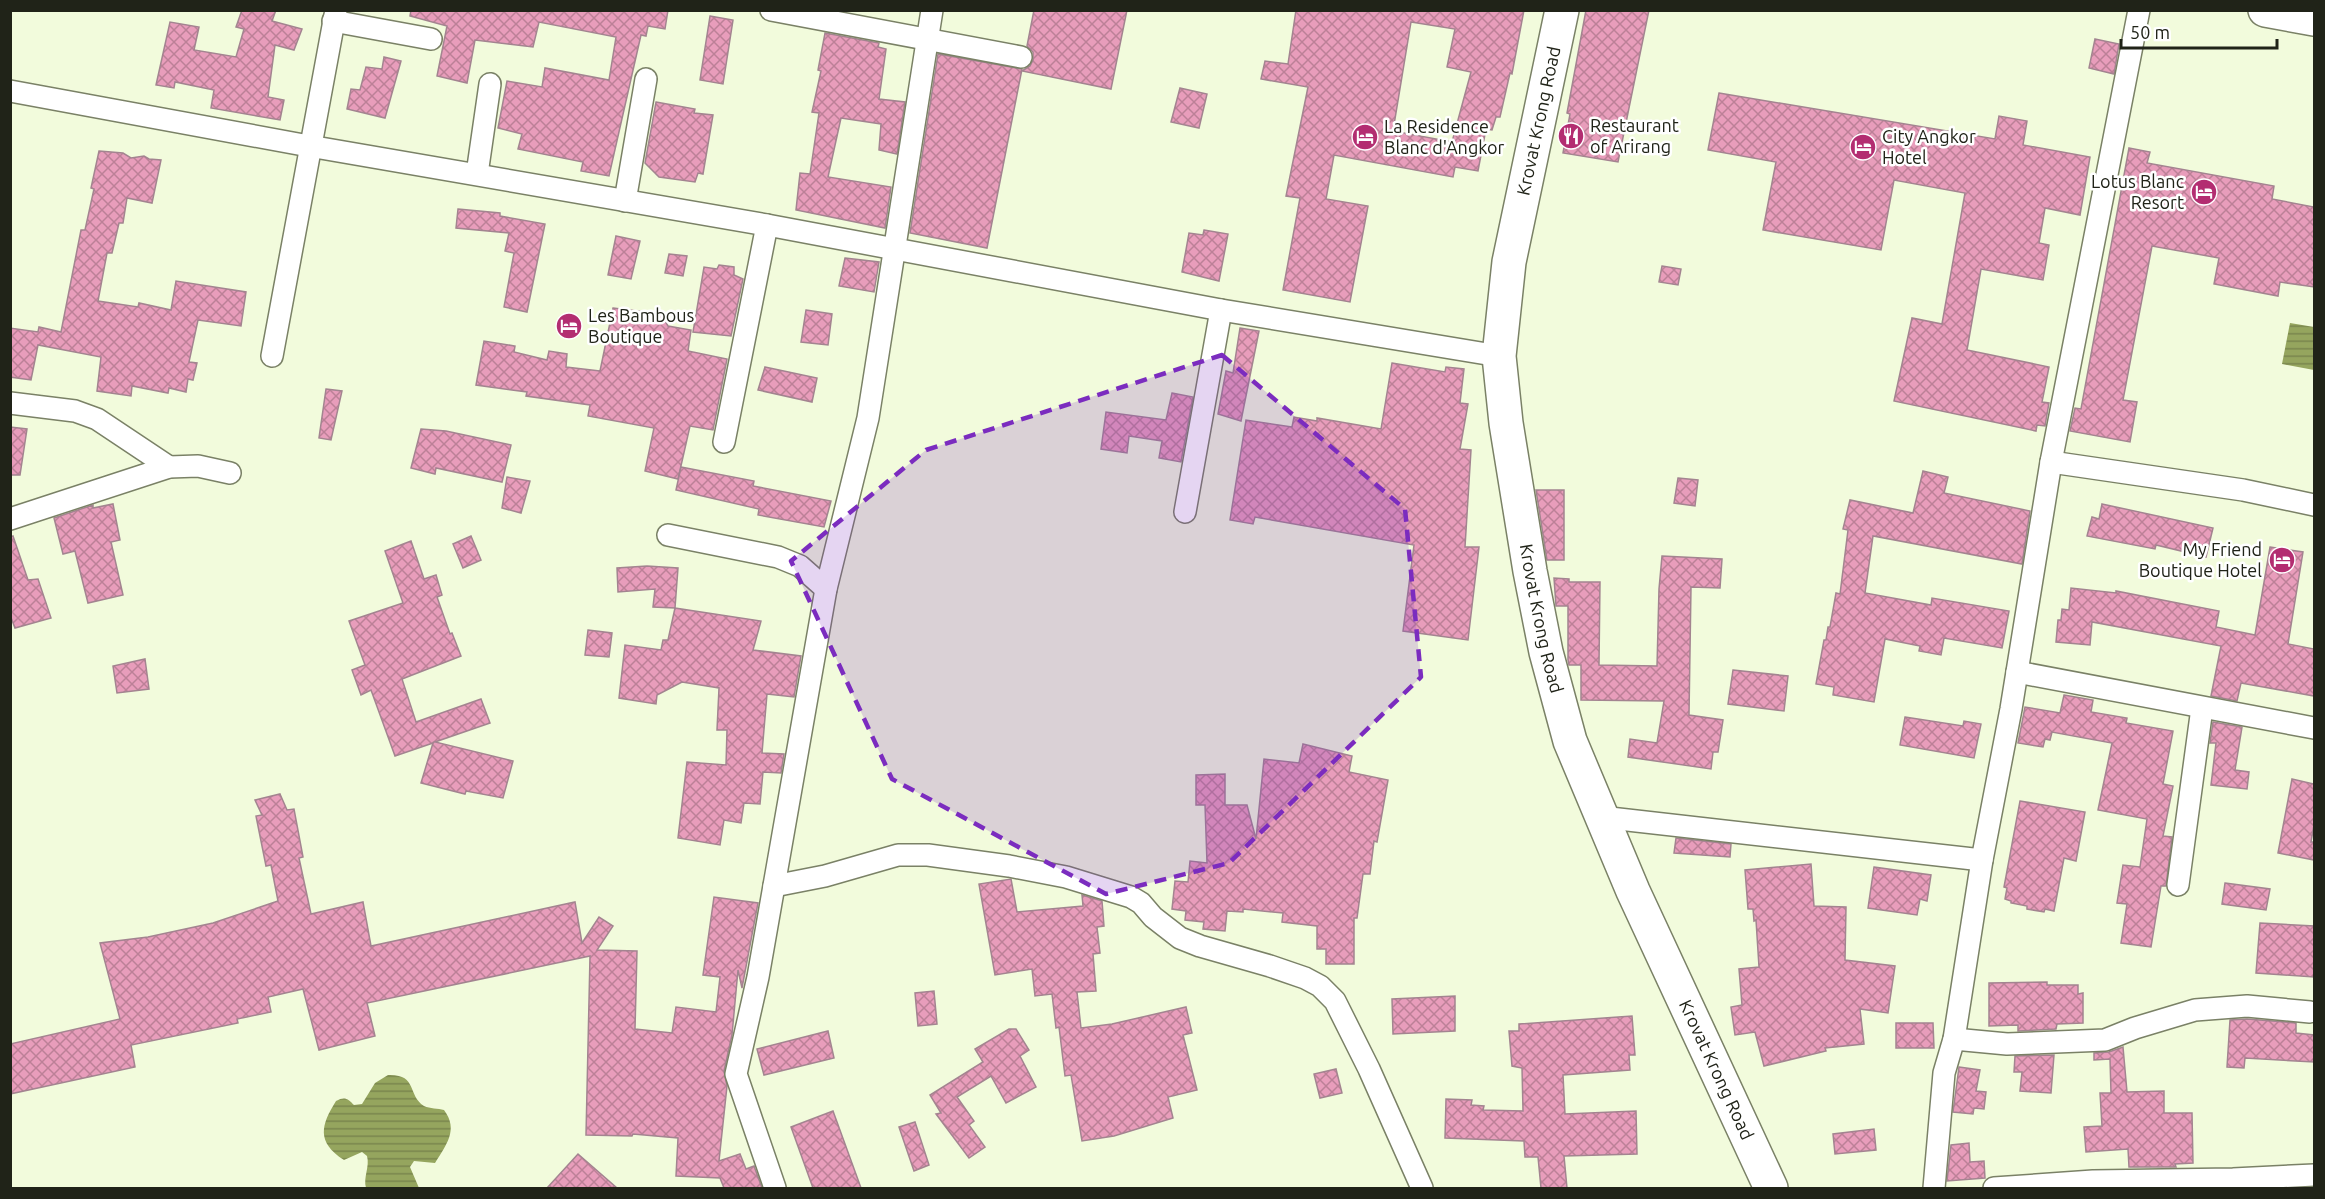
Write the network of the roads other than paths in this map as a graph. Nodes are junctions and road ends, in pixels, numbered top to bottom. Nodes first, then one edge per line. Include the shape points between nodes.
1 (771, 10) edge
2 (932, 10) edge
3 (1562, 10) edge
4 (2139, 10) edge
5 (2265, 10) edge
6 (334, 16) edge
7 (2314, 20) edge
8 (431, 39) dead end
9 (927, 39) junction
10 (1021, 57) dead end
11 (646, 79) dead end
12 (490, 84) dead end
13 (10, 91) edge
14 (309, 147) junction
15 (477, 174) junction
16 (625, 201) junction
17 (767, 225) junction
18 (896, 250) junction
19 (1221, 310) junction
20 (272, 356) dead end
21 (1499, 356) junction
22 (10, 403) edge
23 (724, 442) dead end
24 (2051, 462) junction
25 (169, 466) junction
26 (230, 473) dead end
27 (2314, 505) edge
28 (1185, 512) dead end
29 (10, 519) edge
30 (668, 535) dead end
31 (826, 589) junction
32 (2017, 672) junction
33 (2202, 708) junction
34 (2314, 728) edge
35 (1601, 817) junction
36 (1982, 860) junction
37 (2178, 885) dead end
38 (774, 886) junction
39 (2310, 1012) dead end
40 (1954, 1039) junction
41 (2314, 1175) edge
42 (2232, 1184) edge
43 (775, 1188) edge
44 (1422, 1188) edge
45 (1771, 1188) edge
46 (1934, 1188) edge
47 (1994, 1188) edge

1 - 9 street
2 - 9 street
3 - 21 main road, Krovat Krong Road via 1509,262
4 - 24 street
5 - 7 main road
6 - 8 street
6 - 14 street
9 - 10 street
9 - 18 street
11 - 16 street
12 - 15 street
13 - 14 street
14 - 15 street
14 - 20 street
15 - 16 street
16 - 17 street
17 - 18 street
17 - 23 street
18 - 19 street
18 - 31 street via 868,418
19 - 21 street
19 - 28 street
21 - 35 main road, Krovat Krong Road via 1516,488 1546,652 1570,741
22 - 25 street via 75,411 97,419
24 - 27 street via 2243,490
24 - 32 street
25 - 26 street via 198,466
25 - 29 street
30 - 31 street via 778,557 800,566
31 - 38 street
32 - 33 street
32 - 36 street
33 - 34 street
33 - 37 street
35 - 36 street
35 - 45 main road, Krovat Krong Road
36 - 40 street
38 - 43 street via 736,1074
38 - 44 street via 898,855 1009,866 1066,877 1131,897 1180,938 1305,978 1335,1001
39 - 40 street via 2247,1006 2195,1010 2105,1040 2007,1044
40 - 46 street via 1944,1073
41 - 42 street
42 - 47 street via 2093,1181

